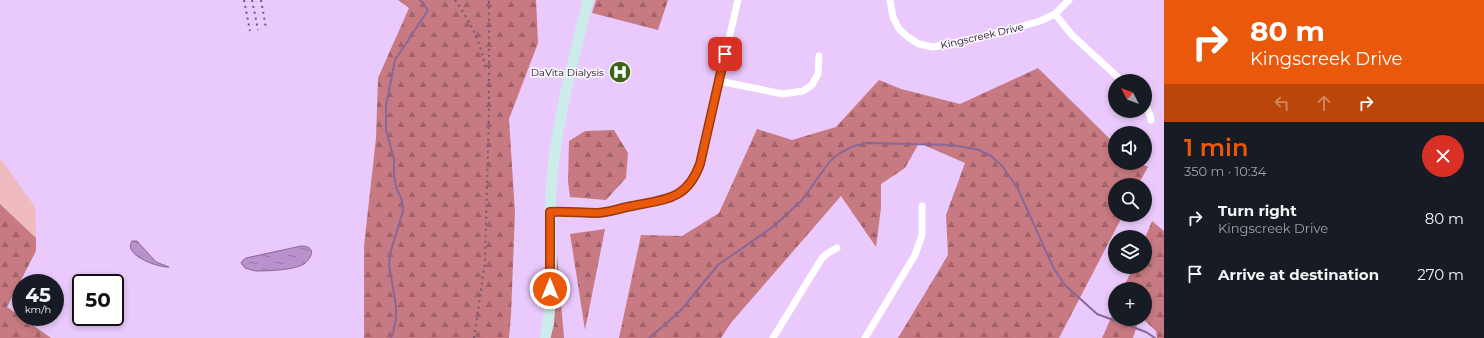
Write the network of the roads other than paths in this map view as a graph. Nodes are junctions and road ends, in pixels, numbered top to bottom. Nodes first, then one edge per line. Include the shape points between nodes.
1 (588, 0) edge
2 (738, 0) edge
3 (890, 0) edge
4 (1069, 0) edge
5 (1055, 14) junction
6 (819, 56) dead end
7 (1114, 74) edge
8 (719, 81) junction
9 (922, 206) dead end
10 (550, 212) junction
11 (837, 248) dead end
12 (544, 338) edge
13 (773, 338) edge
14 (865, 338) edge

1 - 10 main road via 556,141
2 - 8 street
3 - 5 street, Kingscreek Drive via 893,17 899,29 920,44 934,47 1022,27
4 - 5 street, Kingscreek Drive
5 - 7 street via 1072,35
6 - 8 street via 818,74 812,85 803,91 783,94
8 - 10 street via 700,164 686,189 668,198 597,213
9 - 14 street via 922,235 915,255
10 - 12 main road via 550,305
11 - 13 street via 818,264

